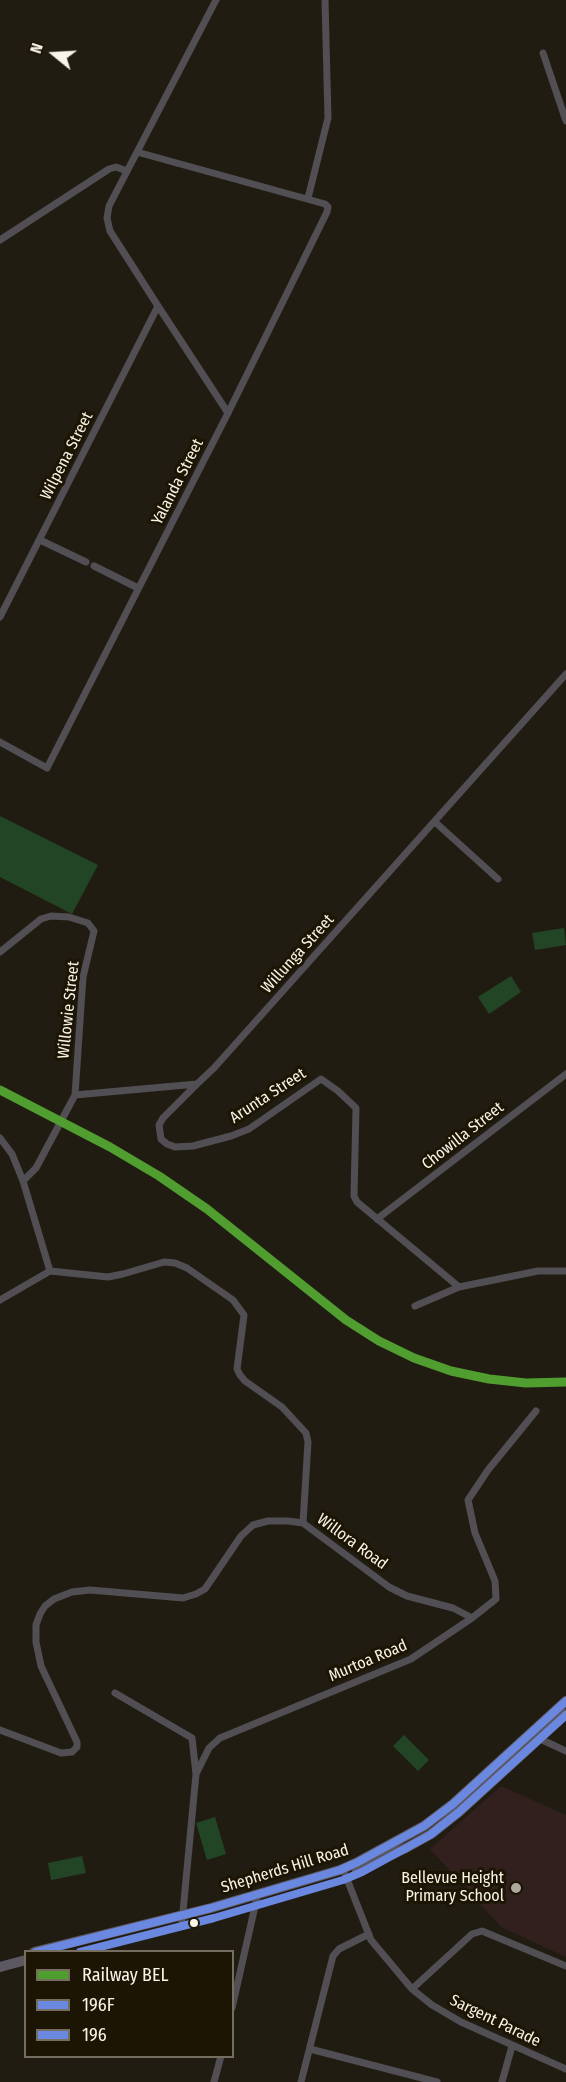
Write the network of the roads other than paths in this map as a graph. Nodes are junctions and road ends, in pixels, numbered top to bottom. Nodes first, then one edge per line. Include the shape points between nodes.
1 (216, 0) edge
2 (325, 0) edge
3 (543, 53) dead end
4 (563, 103) edge
5 (566, 121) edge
6 (137, 152) junction
7 (127, 171) junction
8 (308, 198) junction
9 (0, 240) edge
10 (158, 306) junction
11 (228, 413) junction
12 (39, 540) junction
13 (86, 562) dead end
14 (94, 566) dead end
15 (138, 588) junction
16 (0, 617) edge
17 (566, 674) edge
18 (0, 742) edge
19 (435, 822) junction
20 (498, 879) dead end
21 (0, 952) edge
22 (566, 1074) edge
23 (197, 1084) junction
24 (75, 1095) junction
25 (0, 1138) edge
26 (23, 1180) junction
27 (377, 1220) junction
28 (50, 1271) junction
29 (566, 1271) edge
30 (459, 1287) junction
31 (0, 1300) edge
32 (415, 1306) dead end
33 (536, 1411) dead end
34 (303, 1523) junction
35 (472, 1618) junction
36 (115, 1693) dead end
37 (566, 1701) edge
38 (566, 1714) edge
39 (0, 1730) edge
40 (536, 1735) junction
41 (566, 1750) edge
42 (196, 1773) junction
43 (344, 1872) junction
44 (258, 1897) junction
45 (182, 1918) junction
46 (369, 1934) junction
47 (43, 1950) edge
48 (63, 1950) edge
49 (24, 1954) edge
50 (0, 1960) edge
51 (24, 1961) edge
52 (566, 1966) edge
53 (0, 1967) edge
54 (412, 1989) junction
55 (234, 1999) edge
56 (512, 2046) junction
57 (310, 2049) junction
58 (220, 2058) edge
59 (566, 2069) edge
60 (214, 2082) edge
61 (301, 2082) edge
62 (437, 2082) edge
63 (502, 2082) edge

1 - 6 street
2 - 8 street via 328,118
3 - 4 street
4 - 5 street
6 - 7 street
6 - 8 street
7 - 9 street via 109,169
7 - 10 street via 107,218 110,231
8 - 11 street, Yalanda Street via 328,207
10 - 11 street
10 - 12 street, Wilpena Street
11 - 15 street, Yalanda Street
12 - 13 street
12 - 16 street, Wilpena Street
14 - 15 street
15 - 18 street, Yalanda Street via 47,768
17 - 19 street, Willunga Street
19 - 20 street
19 - 23 street, Willunga Street
21 - 24 street, Willowie Street via 41,919 51,916 69,916 88,923 94,931 83,977
22 - 27 street, Chowilla Street
23 - 24 street
23 - 27 street, Arunta Street via 162,1118 161,1139 167,1144 193,1146 249,1129 321,1079 338,1091 356,1108 354,1196
24 - 26 street via 36,1168
25 - 26 street
26 - 28 street
27 - 30 street
28 - 31 street
28 - 34 street, Willora Road via 99,1277 175,1263 233,1300 244,1315 237,1369 240,1375 282,1407 306,1433
29 - 30 street via 538,1271
30 - 32 street
33 - 35 street, Murtoa Road via 468,1500 475,1533 495,1581 496,1599
34 - 35 street, Willora Road via 389,1587
34 - 39 street via 268,1521 254,1525 241,1536 205,1589 183,1598 90,1590 54,1599 40,1614 36,1642 41,1666 77,1747 61,1753
35 - 42 street, Murtoa Road via 411,1659 220,1738 209,1748
36 - 42 street via 192,1738
37 - 40 main road, Shepherds Hill Road
38 - 40 main road, Shepherds Hill Road
40 - 41 street
40 - 43 main road, Shepherds Hill Road via 424,1826
42 - 45 street, Murtoa Road
43 - 44 main road, Shepherds Hill Road
43 - 46 street, Sargent Parade
44 - 45 main road, Shepherds Hill Road
44 - 55 street
45 - 47 main road, Shepherds Hill Road
45 - 48 main road, Shepherds Hill Road
46 - 54 street, Sargent Parade
46 - 57 street via 333,1956
49 - 50 main road
51 - 53 main road
52 - 54 street via 482,1931 472,1934
54 - 56 street, Sargent Parade via 461,2022
56 - 59 street, Sargent Parade
56 - 63 street
57 - 61 street
57 - 62 street
58 - 60 street

